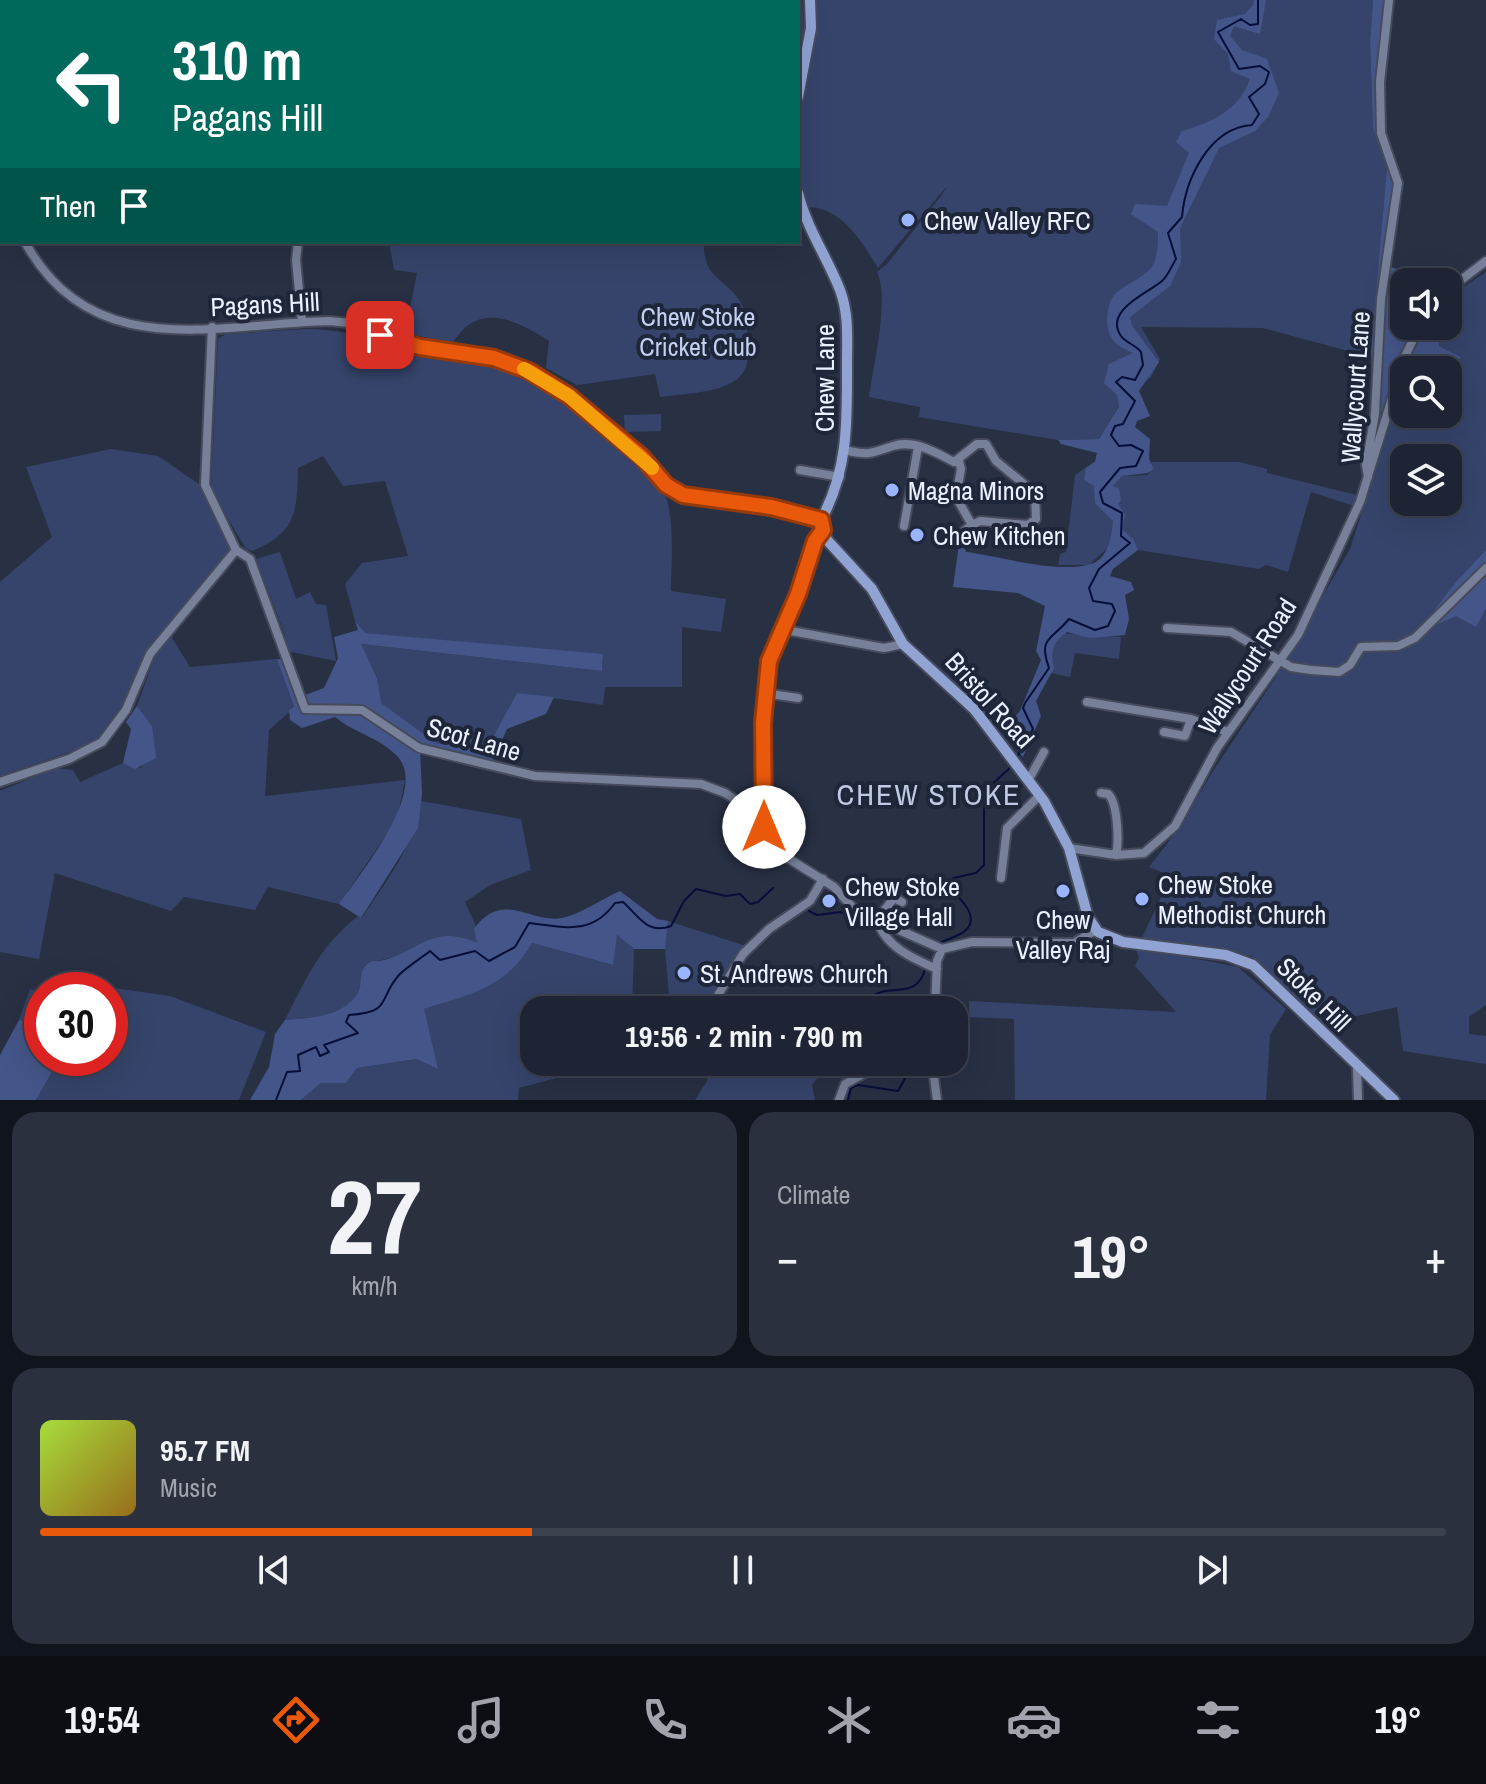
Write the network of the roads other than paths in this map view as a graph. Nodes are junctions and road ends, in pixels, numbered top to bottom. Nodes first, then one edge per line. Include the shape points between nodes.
1 (810, 0) edge
2 (1389, 0) edge
3 (800, 86) edge
4 (800, 199) edge
5 (26, 244) edge
6 (298, 244) edge
7 (1486, 261) edge
8 (1462, 279) edge
9 (302, 321) junction
10 (212, 327) junction
11 (1413, 340) edge
12 (918, 447) junction
13 (844, 450) junction
14 (959, 461) junction
15 (813, 463) dead end
16 (800, 470) dead end
17 (810, 473) junction
18 (840, 477) junction
19 (1368, 478) junction
20 (822, 525) junction
21 (972, 525) junction
22 (904, 526) dead end
23 (964, 531) dead end
24 (236, 550) junction
25 (1486, 568) edge
26 (1167, 628) dead end
27 (780, 629) junction
28 (903, 644) junction
29 (1280, 660) junction
30 (764, 693) junction
31 (798, 698) dead end
32 (1087, 702) dead end
33 (1191, 719) junction
34 (1164, 732) dead end
35 (1228, 732) junction
36 (1044, 752) dead end
37 (1029, 779) junction
38 (0, 782) edge
39 (1101, 793) dead end
40 (1040, 795) junction
41 (762, 817) junction
42 (1069, 848) junction
43 (1116, 855) junction
44 (1001, 878) dead end
45 (823, 879) junction
46 (885, 884) dead end
47 (877, 922) junction
48 (1096, 930) junction
49 (938, 947) junction
50 (930, 966) junction
51 (718, 996) edge
52 (933, 996) edge
53 (1357, 1069) junction
54 (860, 1076) edge
55 (934, 1076) edge
56 (839, 1100) edge
57 (937, 1100) edge
58 (1358, 1100) edge
59 (1394, 1100) edge

1 - 3 main road via 811,28
2 - 19 street, Wallycourt Lane via 1380,82 1381,133 1398,183 1381,299
4 - 13 main road, Chew Lane via 845,308 849,411
5 - 10 street, Pagans Hill via 52,278 105,318 136,328
6 - 9 street
7 - 8 street
9 - 10 street, Pagans Hill
9 - 20 street, Pagans Hill via 350,323 420,347 514,365 569,396 674,490 695,498 771,507
10 - 24 street via 205,485
11 - 19 street, Wallycourt Road
12 - 13 street via 892,446 875,455
12 - 14 street
12 - 22 street
13 - 18 main road, Chew Lane
14 - 21 street via 956,497
14 - 21 street via 977,444 986,444 996,461 1026,482 1037,498 1036,519 1028,525
15 - 17 street
16 - 17 street
17 - 18 street
18 - 20 main road, Chew Lane
19 - 29 street, Wallycourt Road via 1298,635
20 - 27 street
20 - 28 main road, Bristol Road via 831,546 872,589
21 - 23 street
24 - 38 street via 150,654 126,710 102,742 85,753
24 - 41 street, Scot Lane via 250,559 305,709 362,710 419,748 535,776 701,784
25 - 29 street via 1415,638 1398,646 1361,647 1339,672 1291,667
26 - 29 street via 1213,627 1237,634
27 - 28 street via 884,648
27 - 30 street
28 - 37 main road, Bristol Road via 974,709
29 - 35 street, Wallycourt Road
30 - 31 street
30 - 41 street
32 - 33 street
33 - 34 street via 1185,736
33 - 35 street
35 - 43 street, Wallycourt Road via 1168,835 1144,853
36 - 37 street
37 - 40 main road, Bristol Road
39 - 43 street via 1116,805
40 - 42 main road, Bristol Road
40 - 44 street via 1008,826
41 - 45 street via 778,852
42 - 43 street, Wallycourt Road
42 - 48 main road, Bristol Road
45 - 47 street via 856,911
45 - 51 street via 810,901 743,954
46 - 47 street via 898,900
47 - 49 street
47 - 50 street via 895,946
48 - 49 street via 1074,943
48 - 53 main road, Stoke Hill via 1113,940 1245,961 1275,984
49 - 50 street
50 - 52 street
53 - 58 street
53 - 59 main road, Stoke Hill
54 - 56 street via 845,1084
55 - 57 street

